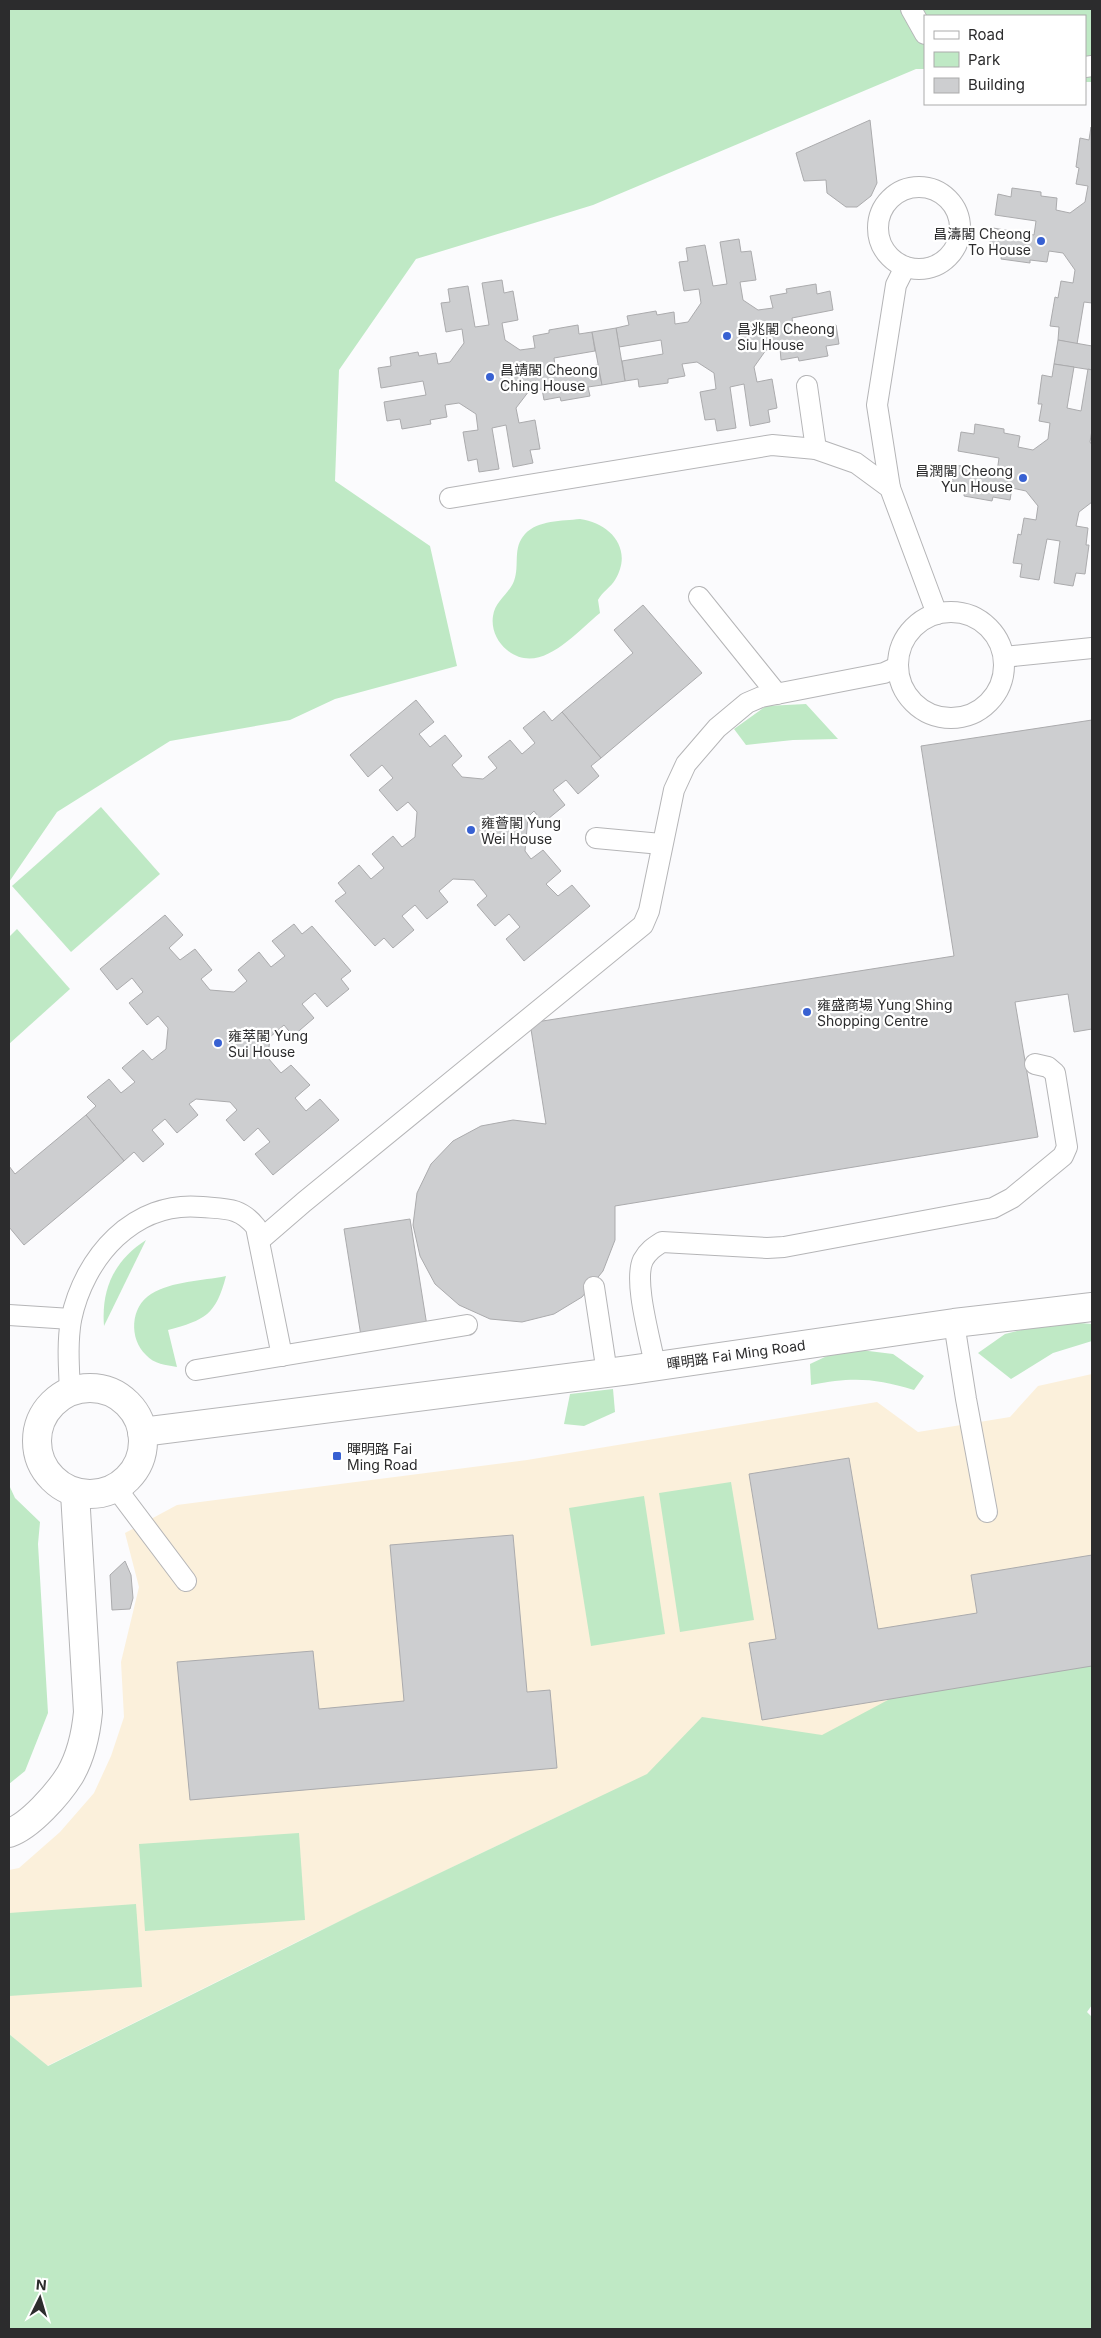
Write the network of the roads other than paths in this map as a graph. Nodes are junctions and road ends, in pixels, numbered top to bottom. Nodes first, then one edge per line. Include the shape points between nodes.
1 (910, 9) edge
2 (924, 32) edge
3 (905, 267) junction
4 (807, 386) dead end
5 (816, 449) junction
6 (890, 488) junction
7 (450, 498) dead end
8 (699, 597) dead end
9 (937, 614) junction
10 (1092, 648) edge
11 (1004, 657) junction
12 (898, 667) junction
13 (777, 694) junction
14 (596, 838) dead end
15 (661, 844) junction
16 (1035, 1064) dead end
17 (260, 1240) junction
18 (594, 1287) dead end
19 (1092, 1307) edge
20 (9, 1315) edge
21 (71, 1319) junction
22 (954, 1324) junction
23 (467, 1325) dead end
24 (282, 1356) junction
25 (655, 1366) junction
26 (196, 1370) dead end
27 (607, 1373) junction
28 (70, 1392) junction
29 (142, 1432) junction
30 (116, 1488) junction
31 (75, 1492) junction
32 (987, 1512) dead end
33 (186, 1581) dead end
34 (9, 1833) edge

1 - 2 lane
3 - 3 lane via 887,255 878,230 879,217 890,200 907,188 921,186 935,190 947,197 961,220 957,247 936,266 924,270
3 - 6 lane via 896,285 877,405
4 - 5 lane
5 - 6 lane via 856,463
5 - 7 lane via 772,445
6 - 9 lane
8 - 13 lane
9 - 11 lane via 955,612 972,616 987,626 998,640
9 - 12 lane via 920,621 907,633 900,649
10 - 11 lane
11 - 12 lane via 1004,674 993,697 973,713 956,718 939,717 923,711 901,685
12 - 13 lane via 884,673
13 - 15 lane via 747,703 717,728 686,764 674,790
14 - 15 lane
15 - 17 lane via 644,925
16 - 25 lane via 1056,1073 1067,1147 1063,1156 1012,1198 993,1208 784,1247 662,1242 651,1248 643,1261 640,1277
17 - 21 lane via 248,1216 235,1210 188,1205 160,1210 134,1221 113,1239 80,1290
17 - 24 lane
18 - 27 lane
19 - 22 street, 暉明路 Fai Ming Road
20 - 21 lane
21 - 28 lane via 68,1348
22 - 25 street, 暉明路 Fai Ming Road
22 - 32 lane
23 - 24 lane
24 - 26 lane
25 - 27 street, 暉明路 Fai Ming Road
27 - 29 street, 暉明路 Fai Ming Road
28 - 29 street via 85,1388 101,1389 116,1395 128,1404
28 - 31 street via 55,1401 45,1413 38,1428 36,1444 48,1474
29 - 30 street via 143,1448 138,1464 129,1478
30 - 31 street via 89,1494
30 - 33 lane
31 - 34 street via 87,1727 70,1774 34,1816

